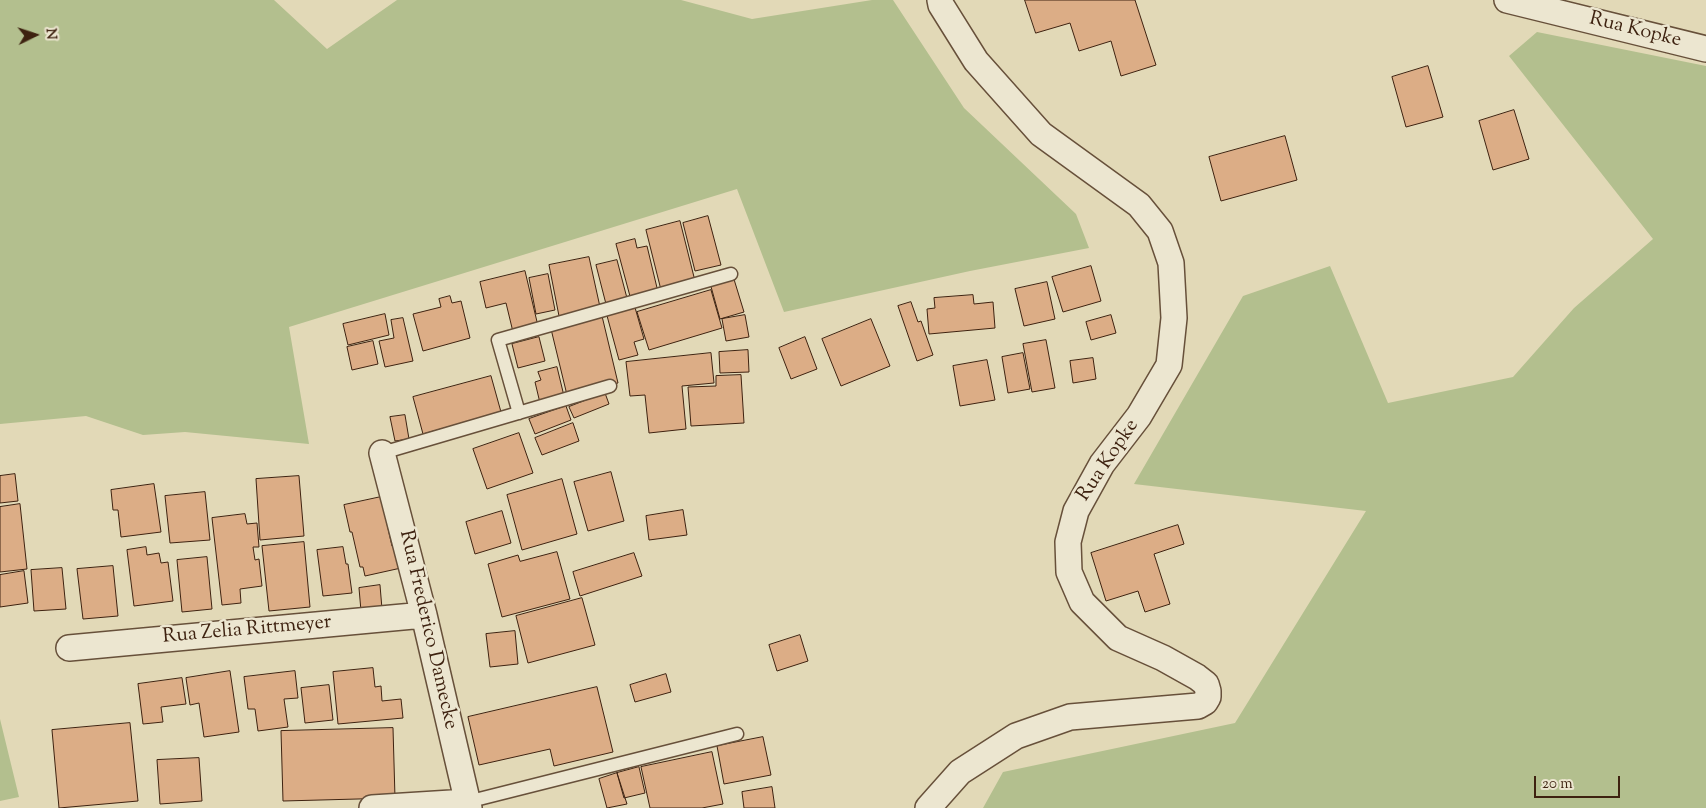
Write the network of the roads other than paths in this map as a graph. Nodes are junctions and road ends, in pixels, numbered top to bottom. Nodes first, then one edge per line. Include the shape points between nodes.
1 (940, 0) edge
2 (1507, 0) edge
3 (1706, 48) edge
4 (731, 274) dead end
5 (610, 386) dead end
6 (518, 413) junction
7 (382, 453) joint
8 (424, 615) junction
9 (69, 648) dead end
10 (737, 734) dead end
11 (468, 805) edge
12 (372, 808) edge
13 (928, 808) edge

1 - 13 street, Rua Kopke via 976,61 1040,134 1139,205 1160,231 1171,263 1174,318 1168,365 1139,416 1102,464 1076,511 1068,542 1069,572 1082,602 1118,638 1197,677 1206,684 1208,697 1198,706 1070,717 1016,736 960,772
2 - 3 street, Rua Kopke
4 - 6 lane via 498,340
5 - 6 lane
6 - 7 lane
7 - 8 street, Rua Frederico Damecke
8 - 9 street, Rua Zelia Rittmeyer
8 - 11 street, Rua Frederico Damecke
10 - 11 lane
11 - 12 street

